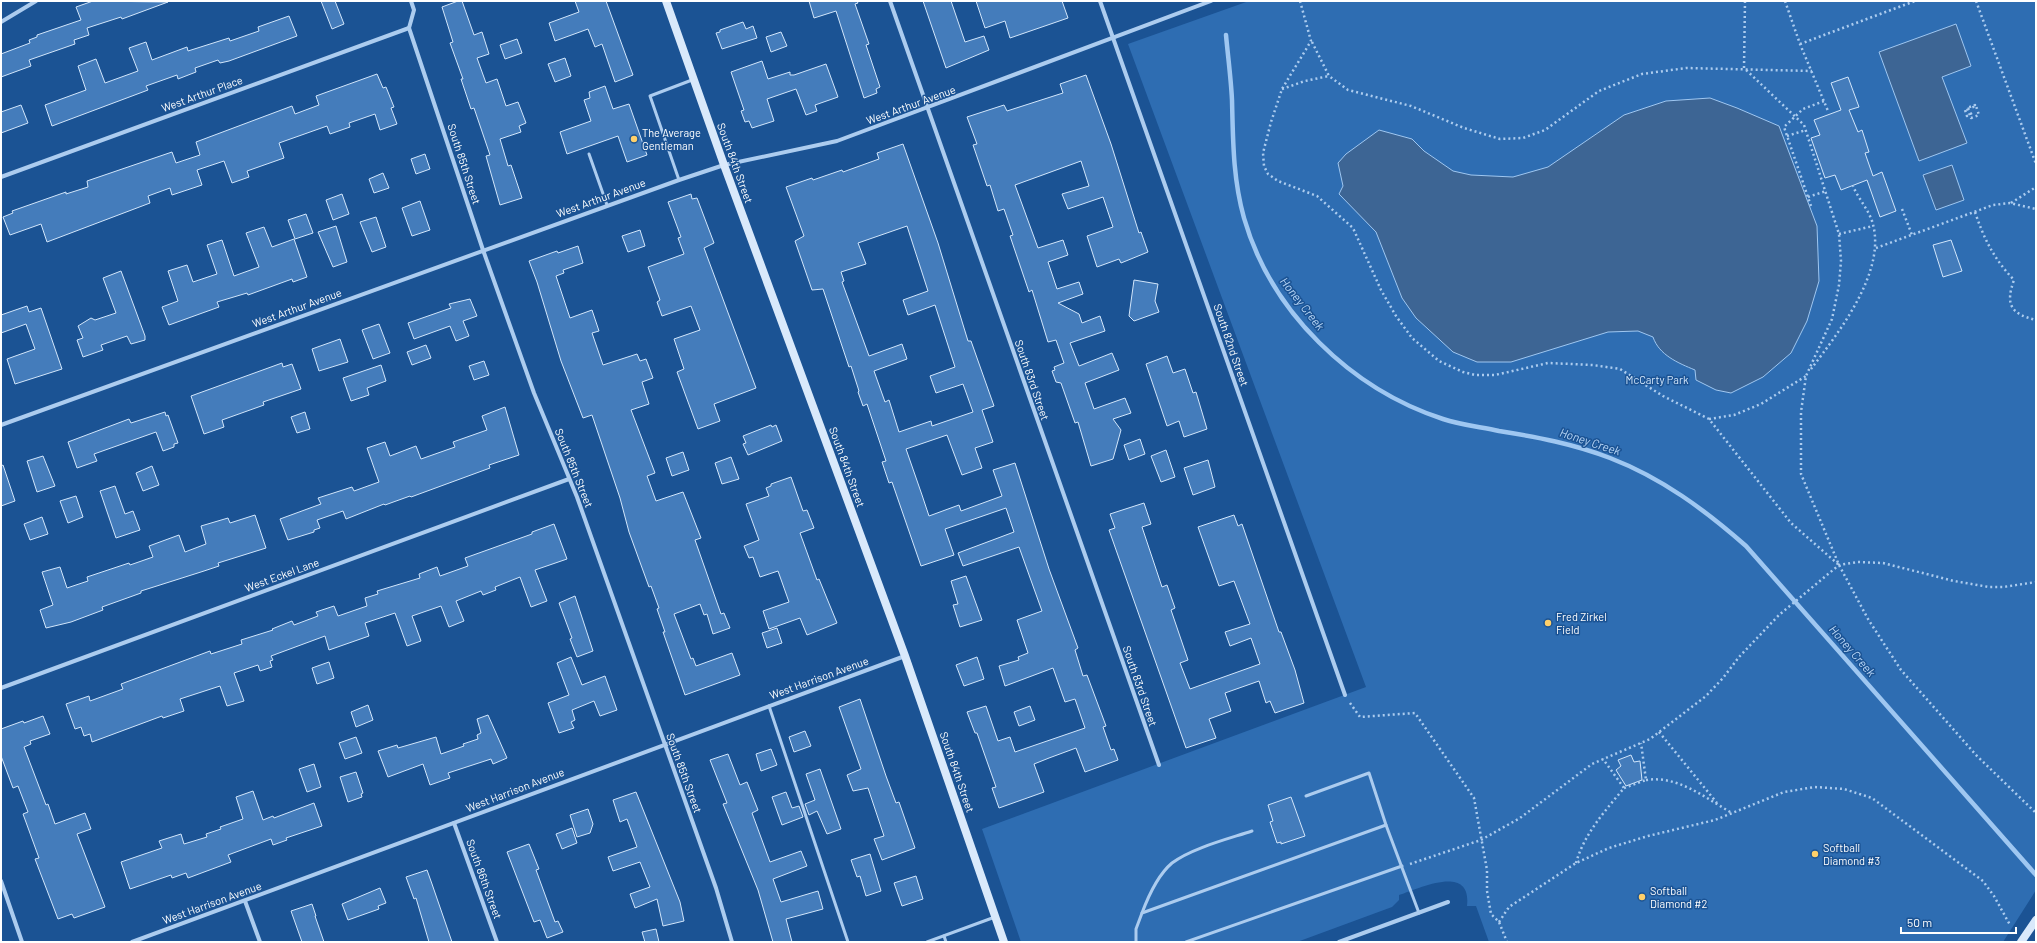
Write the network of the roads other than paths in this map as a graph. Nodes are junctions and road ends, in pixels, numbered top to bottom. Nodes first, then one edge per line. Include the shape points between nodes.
1 (36, 1) edge
2 (411, 1) edge
3 (666, 1) edge
4 (890, 1) edge
5 (1100, 1) edge
6 (1211, 1) edge
7 (1, 22) edge
8 (409, 28) junction
9 (1113, 37) junction
10 (694, 79) junction
11 (927, 109) junction
12 (589, 154) dead end
13 (724, 165) junction
14 (1, 177) edge
15 (679, 180) junction
16 (607, 205) junction
17 (483, 250) junction
18 (1, 425) edge
19 (569, 479) junction
20 (905, 656) junction
21 (1, 688) edge
22 (1345, 695) road end
23 (769, 706) junction
24 (664, 744) junction
25 (1159, 765) dead end
26 (1306, 796) dead end
27 (454, 823) junction
28 (1386, 824) junction
29 (1252, 831) dead end
30 (1402, 866) junction
31 (1, 881) edge
32 (245, 901) junction
33 (1448, 902) dead end
34 (1142, 913) junction
35 (1419, 913) junction
36 (995, 916) junction
37 (2036, 920) edge
38 (944, 936) junction
39 (22, 942) edge
40 (132, 942) edge
41 (260, 942) edge
42 (497, 942) edge
43 (732, 942) edge
44 (848, 942) edge
45 (927, 942) edge
46 (946, 942) edge
47 (1004, 942) edge
48 (1136, 942) edge
49 (1186, 942) edge
50 (1339, 942) edge
51 (2021, 942) edge

1 - 7 street
2 - 8 street via 414,10
3 - 10 street, South 84th Street
4 - 11 street, South 83rd Street
5 - 9 street, South 82nd Street
6 - 9 street, West Arthur Avenue
8 - 14 street, West Arthur Place
8 - 17 street, South 85th Street
9 - 11 street, West Arthur Avenue
9 - 22 street, South 82nd Street
10 - 13 street, South 84th Street
10 - 15 lane via 650,96
11 - 13 street, West Arthur Avenue via 837,142
11 - 25 street, South 83rd Street
12 - 16 lane
13 - 15 street, West Arthur Avenue
13 - 20 street, South 84th Street
15 - 16 street, West Arthur Avenue
16 - 17 street, West Arthur Avenue
17 - 18 street, West Arthur Avenue
17 - 19 street, South 85th Street via 534,393
19 - 21 street, West Eckel Lane
19 - 24 street, South 85th Street
20 - 23 street, West Harrison Avenue
20 - 36 street, South 84th Street
23 - 24 street, West Harrison Avenue
23 - 44 lane
24 - 27 street, West Harrison Avenue
24 - 43 street, South 85th Street via 716,888
26 - 28 lane via 1369,773
27 - 32 street, West Harrison Avenue
27 - 42 street, South 86th Street
28 - 30 lane
28 - 34 lane
29 - 34 lane via 1196,851 1172,864 1150,893
30 - 35 lane
30 - 49 lane
31 - 39 street
32 - 40 street, West Harrison Avenue
32 - 41 street
33 - 35 street
34 - 48 lane via 1136,929
35 - 50 street
36 - 38 lane
36 - 47 street, South 84th Street
37 - 51 street
38 - 45 lane
38 - 46 lane

